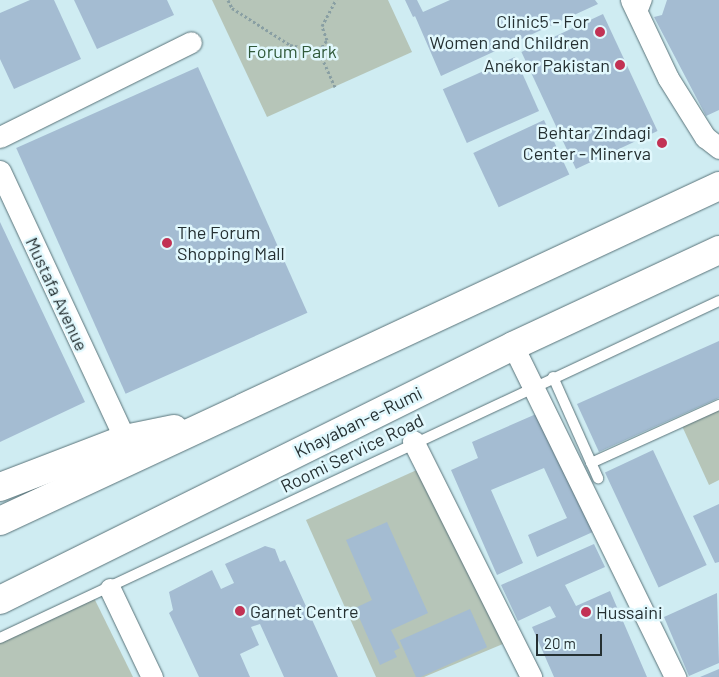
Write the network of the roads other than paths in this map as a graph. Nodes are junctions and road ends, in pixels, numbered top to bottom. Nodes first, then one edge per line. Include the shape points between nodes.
1 (631, 0) edge
2 (644, 10) edge
3 (191, 42) dead end
4 (0, 137) edge
5 (714, 139) edge
6 (0, 171) edge
7 (719, 186) edge
8 (719, 250) edge
9 (719, 301) edge
10 (513, 346) junction
11 (553, 377) junction
12 (534, 386) junction
13 (719, 405) edge
14 (124, 438) junction
15 (413, 441) junction
16 (591, 463) junction
17 (598, 478) dead end
18 (0, 487) edge
19 (0, 521) edge
20 (110, 588) junction
21 (0, 600) edge
22 (0, 638) edge
23 (152, 677) edge
24 (531, 677) edge
25 (674, 677) edge

1 - 2 street
2 - 5 street via 668,78
3 - 4 street
6 - 14 street, Mustafa Avenue
7 - 14 main road via 217,420
8 - 10 main road, Khayaban-e-Rumi
9 - 11 lane, Roomi Service Road
10 - 12 street
10 - 21 main road, Khayaban-e-Rumi
11 - 12 lane, Roomi Service Road
11 - 16 lane
12 - 15 lane, Roomi Service Road
12 - 25 street
13 - 16 lane
14 - 18 main road
14 - 19 main road
15 - 20 lane, Roomi Service Road
15 - 24 street
16 - 17 lane
20 - 22 lane, Roomi Service Road
20 - 23 street

